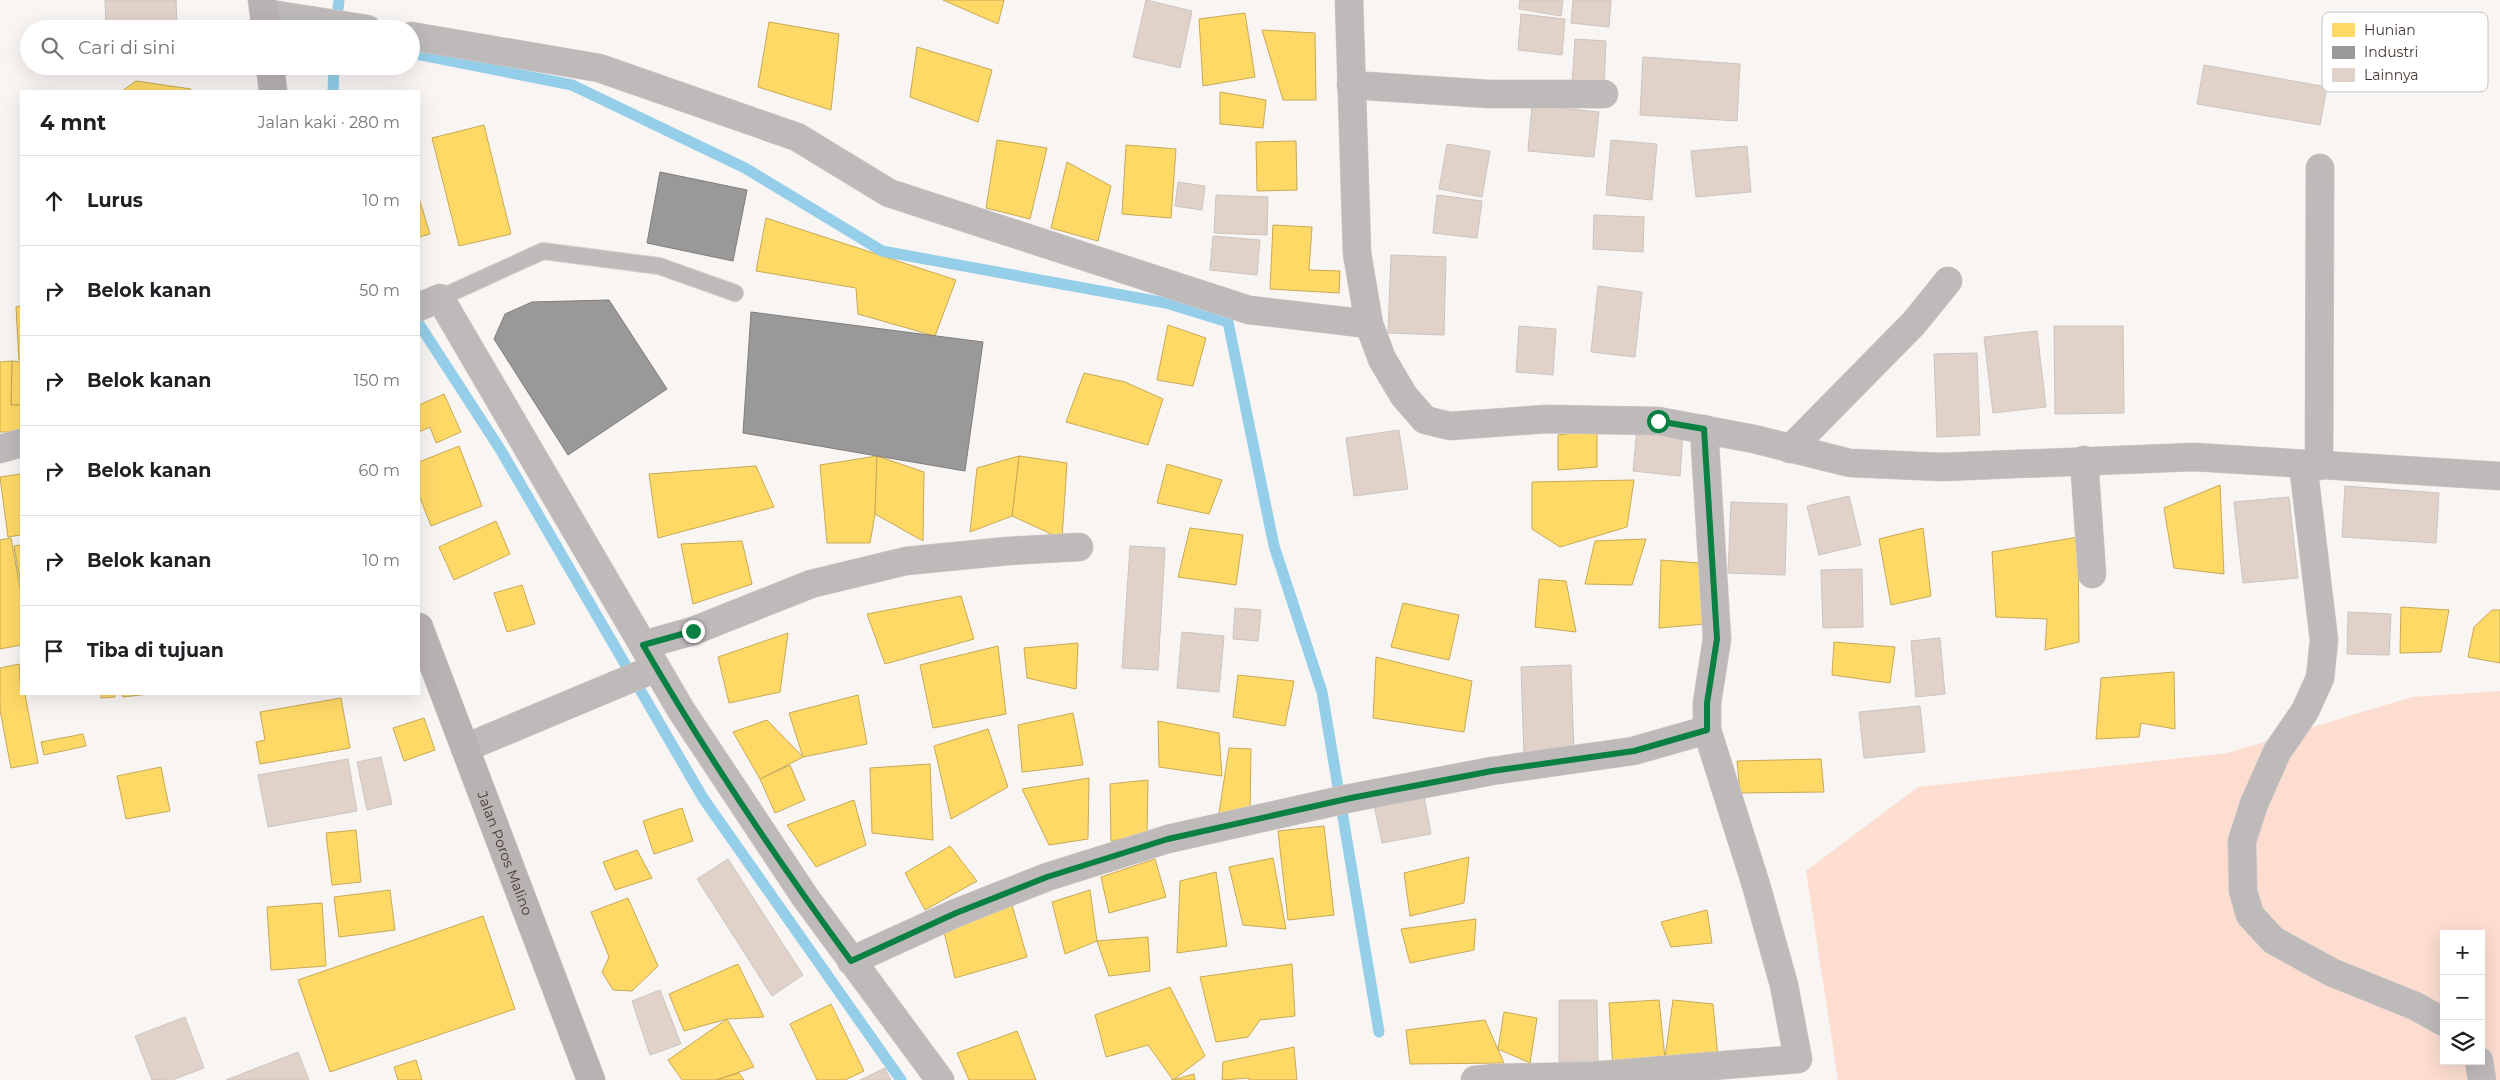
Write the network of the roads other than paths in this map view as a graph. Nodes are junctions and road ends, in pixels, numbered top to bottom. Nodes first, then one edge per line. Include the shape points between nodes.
1 (1349, 0) edge
2 (264, 14) edge
3 (308, 20) edge
4 (420, 38) edge
5 (271, 75) edge
6 (1351, 85) junction
7 (273, 90) edge
8 (1604, 94) dead end
9 (2320, 168) dead end
10 (1948, 281) dead end
11 (735, 293) dead end
12 (428, 303) edge
13 (1370, 324) junction
14 (1704, 429) junction
15 (20, 443) edge
16 (0, 449) edge
17 (1790, 449) junction
18 (2084, 460) junction
19 (2311, 465) junction
20 (2500, 476) edge
21 (1079, 547) dead end
22 (2092, 574) dead end
23 (420, 630) edge
24 (650, 656) junction
25 (1707, 730) junction
26 (465, 748) junction
27 (851, 961) junction
28 (2440, 1020) edge
29 (2480, 1065) edge
30 (591, 1080) edge
31 (940, 1080) edge
32 (1475, 1080) edge
33 (2482, 1080) edge

1 - 6 street
2 - 3 street
4 - 13 street via 598,68 798,137 889,193 1249,310
5 - 7 main road
6 - 8 street via 1489,94
6 - 13 street via 1357,253
9 - 19 street
10 - 17 street via 1914,323
11 - 12 lane via 659,266 543,251
12 - 24 street
13 - 14 street via 1382,359 1404,396 1425,420 1450,426 1547,419 1658,421
14 - 17 street
14 - 25 street via 1717,639 1707,703
15 - 16 street
17 - 18 street via 1850,463 1942,467
18 - 19 street via 2194,456
18 - 22 street
19 - 20 street
19 - 28 street via 2324,640 2320,678 2305,711 2277,752 2254,804 2242,841 2243,891 2250,915 2273,940 2332,972 2415,1006
21 - 24 street via 906,561 811,584 693,631
23 - 26 main road, Jalan Poros Malino
24 - 26 street
24 - 27 street via 681,710
25 - 27 street via 1634,751 1492,771 1351,798 1168,839 1047,877 956,913
25 - 32 street via 1784,985 1798,1059 1590,1076
26 - 30 main road, Jalan Poros Malino
27 - 31 street
29 - 33 street

